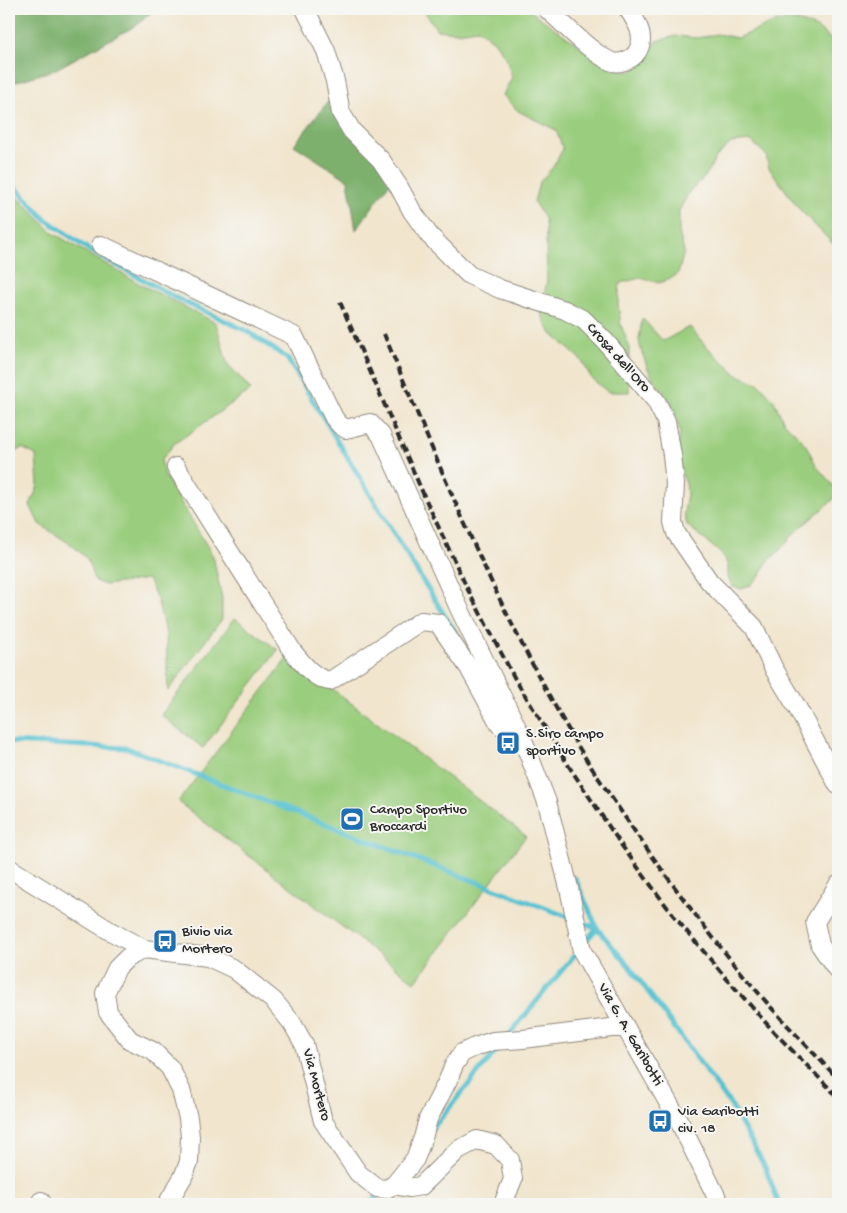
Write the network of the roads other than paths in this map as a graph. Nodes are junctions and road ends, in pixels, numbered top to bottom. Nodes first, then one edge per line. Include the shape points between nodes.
1 (305, 9) edge
2 (547, 9) edge
3 (628, 9) edge
4 (101, 245) dead end
5 (176, 467) dead end
6 (523, 740) junction
7 (838, 785) edge
8 (9, 868) edge
9 (838, 885) edge
10 (144, 949) junction
11 (838, 971) edge
12 (626, 1028) junction
13 (394, 1185) junction
14 (167, 1204) edge
15 (503, 1204) edge
16 (720, 1204) edge

1 - 7 street, Crosa dell'Oro via 326,51 341,113 352,132 381,160 429,235 468,275 584,320 656,401 666,421 670,446 675,484 672,522 676,533 709,581 754,627
2 - 3 street via 591,49 612,62 622,62 632,58 641,41 638,26
4 - 6 street, Via G. A. Garibotti via 294,336 340,425 346,429 370,422 382,435 459,608
5 - 6 street via 306,668 322,680 330,681 420,621 438,624 469,668 500,725
6 - 12 street, Via G. A. Garibotti via 547,802 582,951
8 - 10 street, Via Mortero
9 - 11 street via 815,922 820,945
10 - 13 street, Via Mortero via 208,957 234,969 274,1001 304,1044 323,1121 358,1172 377,1188 386,1190
10 - 14 street via 117,968 105,993 108,1012 130,1040 153,1051 170,1068 181,1090 188,1118 189,1162
12 - 13 street via 493,1041 462,1053 428,1119 415,1159
12 - 16 street, Via G. A. Garibotti
13 - 15 street via 421,1186 458,1150 477,1140 496,1145 510,1160 513,1179

